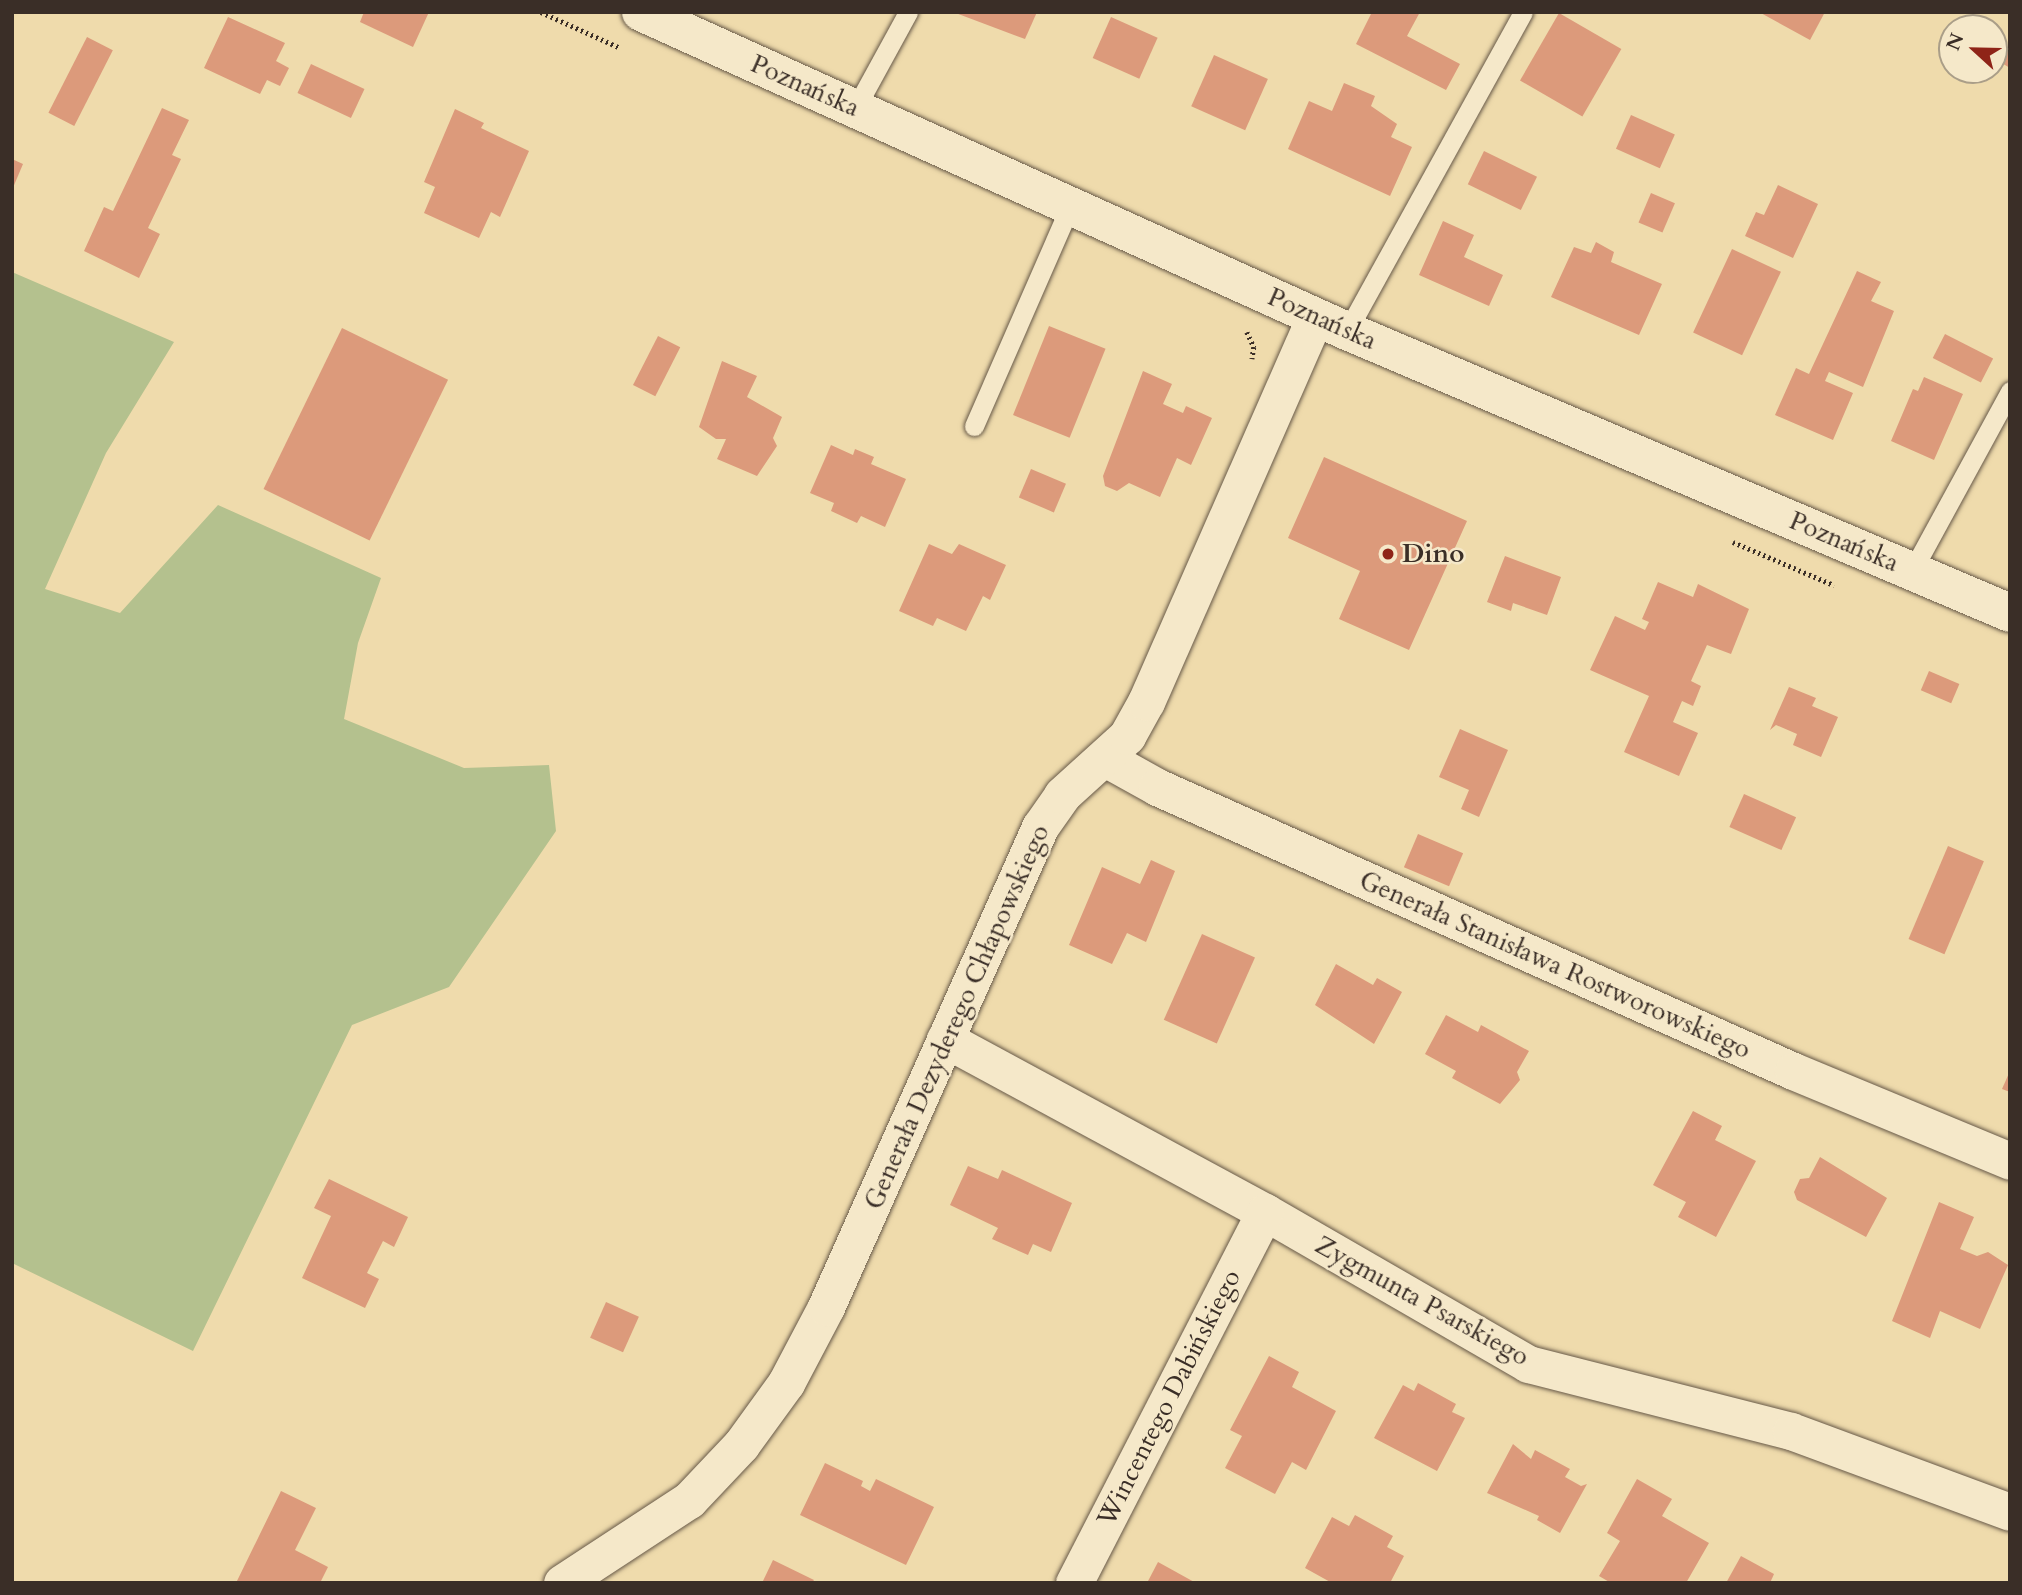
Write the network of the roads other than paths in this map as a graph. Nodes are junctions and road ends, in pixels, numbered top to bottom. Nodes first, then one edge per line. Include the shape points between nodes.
1 (641, 12) edge
2 (908, 12) edge
3 (1523, 12) edge
4 (855, 109) junction
5 (1070, 206) junction
6 (1331, 324) junction
7 (2010, 391) edge
8 (974, 426) dead end
9 (1912, 571) junction
10 (2010, 613) edge
11 (1105, 758) junction
12 (945, 1039) junction
13 (2010, 1161) edge
14 (1265, 1212) junction
15 (2010, 1512) edge
16 (562, 1583) edge
17 (1074, 1583) edge

1 - 4 street, Poznańska
2 - 4 lane
3 - 6 lane
4 - 5 street, Poznańska
5 - 6 street, Poznańska
5 - 8 lane
6 - 9 street, Poznańska
6 - 11 street, Generała Dezyderego Chłapowskiego via 1146,702 1127,736
7 - 9 lane
9 - 10 street, Poznańska
11 - 12 street, Generała Dezyderego Chłapowskiego via 1062,795 1040,827
11 - 13 street, Generała Stanisława Rostworowskiego via 1146,782 1742,1048
12 - 14 street, Zygmunta Psarskiego
12 - 16 street, Generała Dezyderego Chłapowskiego via 826,1307 786,1383 741,1445 689,1500
14 - 15 street, Zygmunta Psarskiego via 1528,1364 1791,1431
14 - 17 street, Wincentego Dabińskiego

